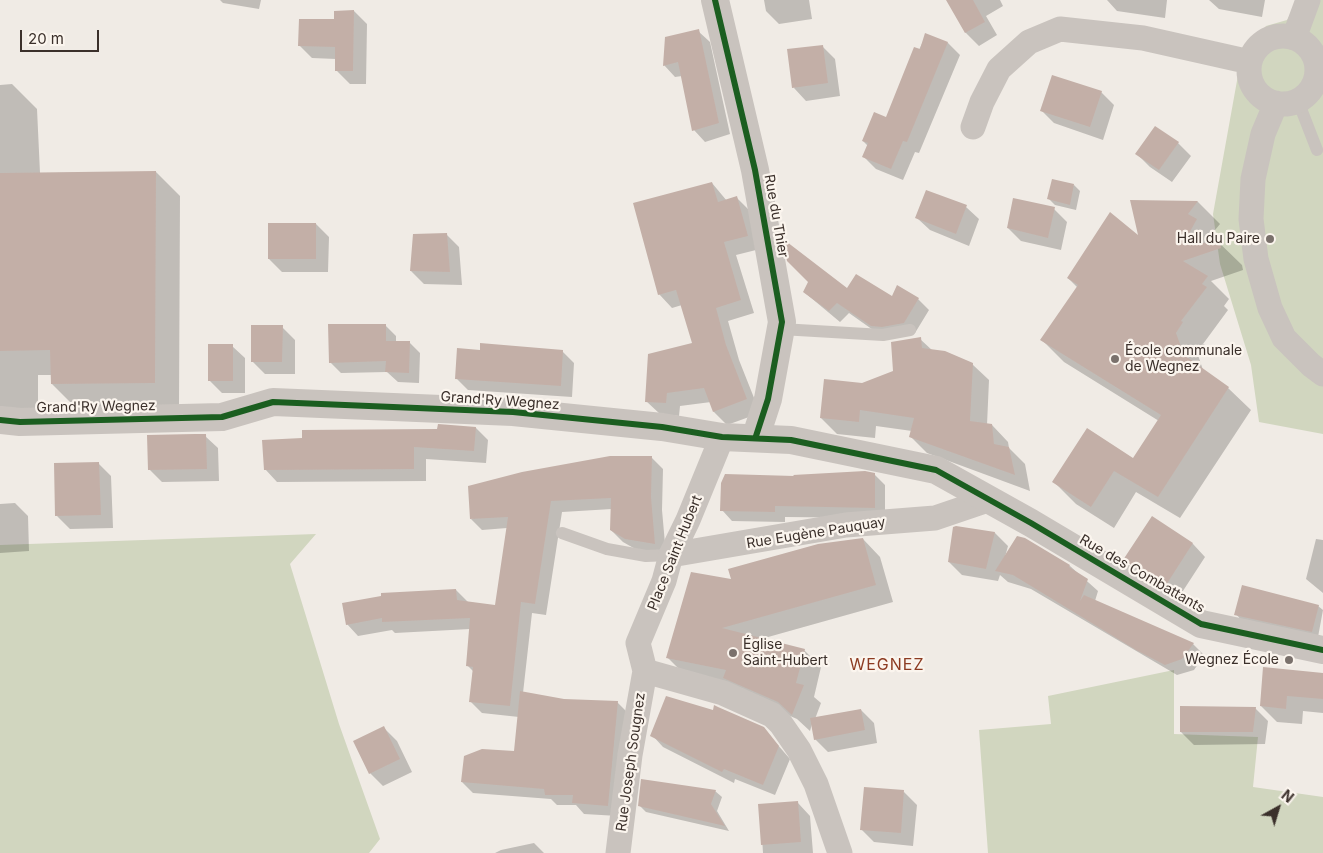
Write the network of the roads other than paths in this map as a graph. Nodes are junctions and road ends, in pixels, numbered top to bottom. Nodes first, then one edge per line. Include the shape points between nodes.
1 (715, 0) edge
2 (1308, 0) edge
3 (1294, 38) junction
4 (1250, 62) junction
5 (1319, 81) edge
6 (1287, 102) junction
7 (973, 127) dead end
8 (1317, 150) dead end
9 (781, 329) junction
10 (910, 330) dead end
11 (1323, 374) edge
12 (0, 420) edge
13 (722, 436) junction
14 (756, 436) junction
15 (988, 500) junction
16 (562, 533) dead end
17 (671, 555) junction
18 (1323, 650) edge
19 (645, 671) junction
20 (618, 853) edge
21 (840, 853) edge

1 - 9 street, Rue du Thier via 755,170
2 - 3 street
3 - 4 street via 1272,39 1255,52
3 - 5 street via 1315,58
4 - 6 street via 1252,83 1266,100
4 - 7 street via 1143,38 1060,29 1029,42 999,69
5 - 6 street via 1306,96
6 - 8 lane
6 - 11 street via 1263,134 1253,179 1251,219 1256,259 1270,308 1284,338
9 - 10 lane via 883,335
9 - 14 street, Rue du Thier via 768,399
12 - 13 street, Grand'Ry Wegnez via 222,417 273,402 513,412
13 - 14 street, Grand'Ry Wegnez
13 - 17 street, Place Saint Hubert
14 - 15 street, Grand'Ry Wegnez via 791,440 936,470
15 - 17 street, Rue Eugène Pauquay via 935,518 846,525
15 - 18 street, Rue des Combattants via 1201,624
16 - 17 lane via 607,549 646,556
17 - 19 street, Place Saint Hubert via 664,582 638,643
19 - 20 street, Rue Joseph Sougnez via 630,755
19 - 21 street via 723,693 782,724 816,784

